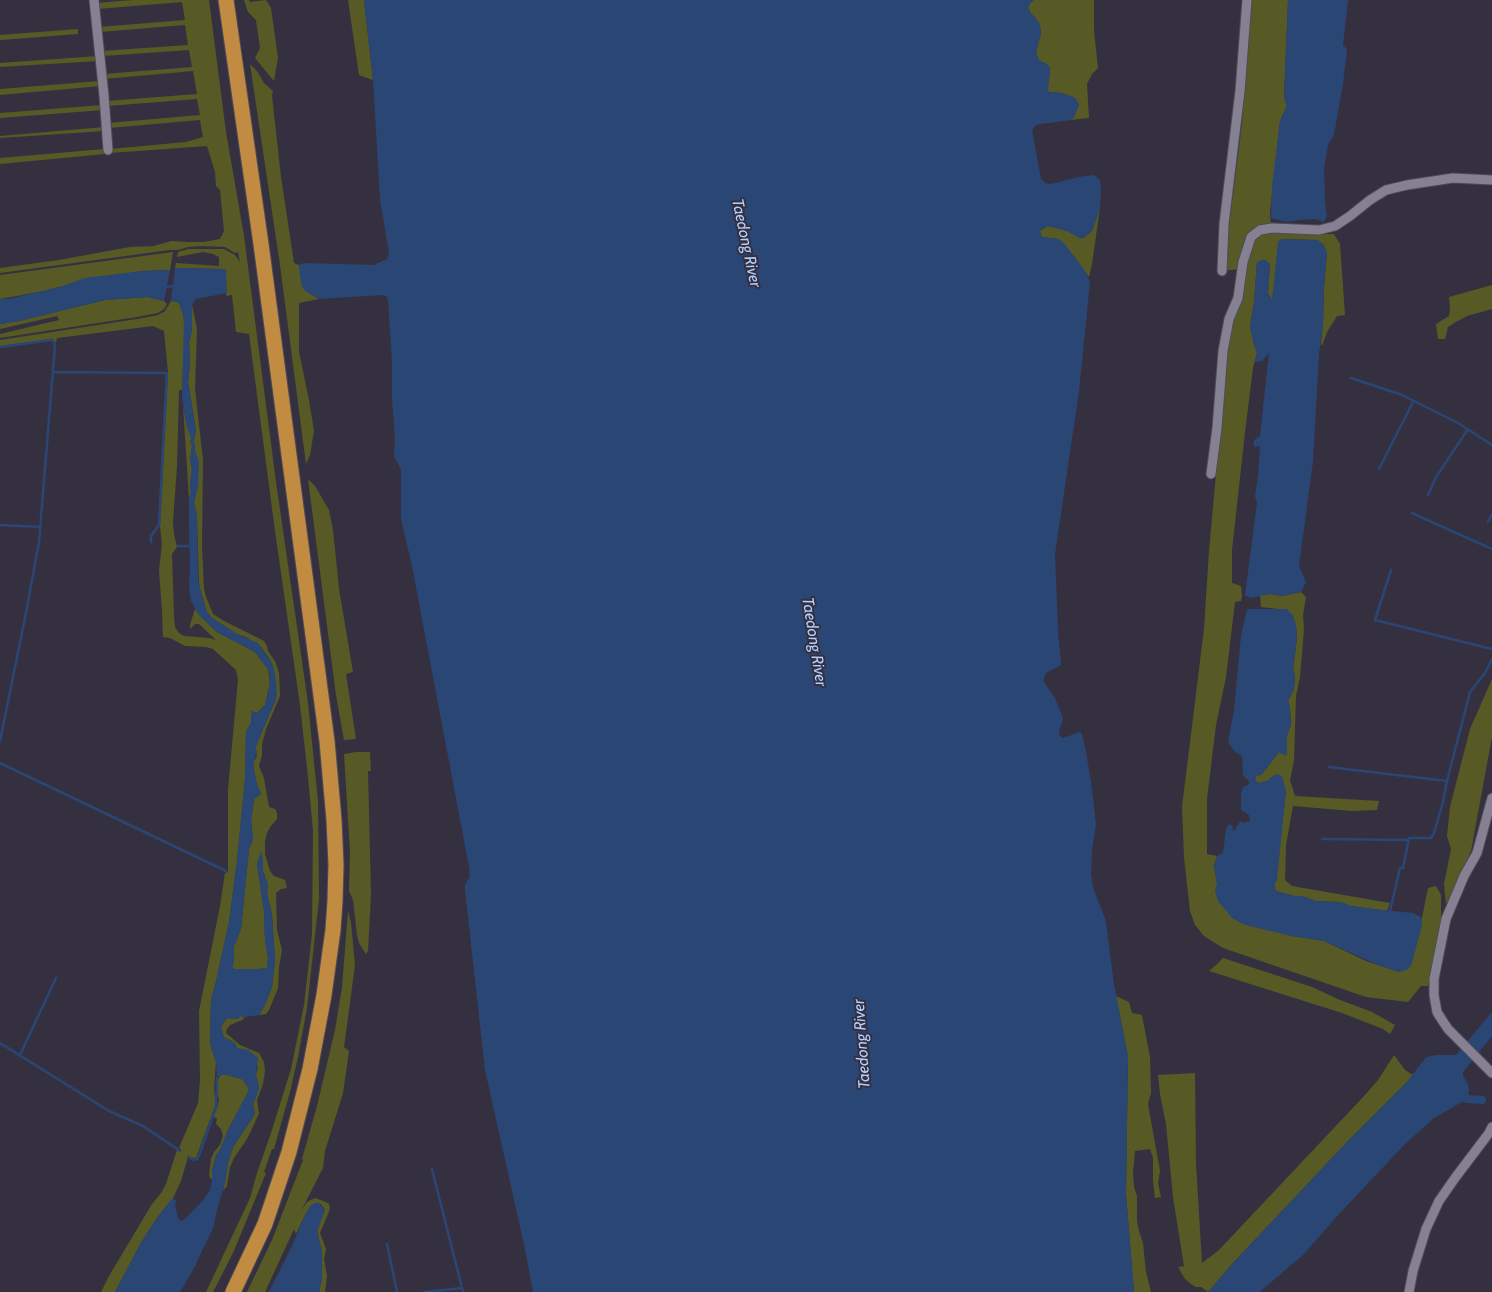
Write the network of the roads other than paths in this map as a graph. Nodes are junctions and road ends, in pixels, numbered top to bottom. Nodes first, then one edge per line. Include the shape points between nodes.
1 (94, 0) edge
2 (226, 0) edge
3 (1248, 0) edge
4 (108, 150) dead end
5 (1492, 180) edge
6 (1222, 272) dead end
7 (1211, 474) dead end
8 (1492, 798) edge
9 (1492, 1072) edge
10 (1492, 1127) edge
11 (233, 1292) edge
12 (1409, 1292) edge

1 - 4 street
2 - 11 highway via 327,741 336,865 333,930 310,1069 266,1224
3 - 6 street via 1224,224
5 - 7 street via 1453,178 1407,185 1386,190 1335,226 1319,230 1272,228 1260,230 1251,237 1223,351
8 - 9 street via 1477,853 1446,919 1434,979 1437,1012 1448,1028
10 - 12 street via 1439,1201 1412,1271

